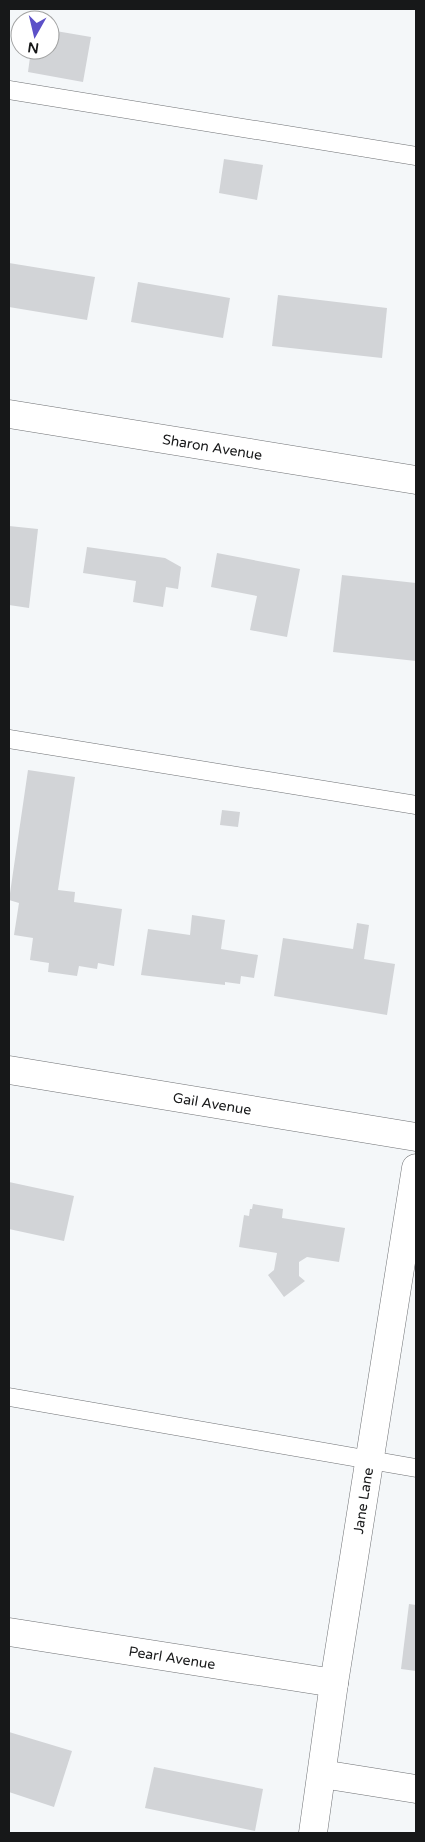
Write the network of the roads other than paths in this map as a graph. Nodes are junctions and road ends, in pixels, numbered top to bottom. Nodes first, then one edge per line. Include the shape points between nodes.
1 (9, 90) edge
2 (416, 156) edge
3 (9, 414) edge
4 (416, 480) edge
5 (9, 739) edge
6 (416, 805) edge
7 (9, 1070) edge
8 (416, 1136) edge
9 (416, 1168) edge
10 (9, 1397) edge
11 (370, 1460) junction
12 (416, 1468) edge
13 (9, 1632) edge
14 (334, 1683) junction
15 (322, 1774) junction
16 (416, 1789) edge
17 (313, 1833) edge

1 - 2 lane
3 - 4 street, Sharon Avenue
5 - 6 lane
7 - 8 street, Gail Avenue
9 - 11 street, Jane Lane
10 - 11 lane
11 - 12 lane
11 - 14 street, Jane Lane
13 - 14 street, Pearl Avenue
14 - 15 street, Jane Lane
15 - 16 street
15 - 17 street, Jane Lane

